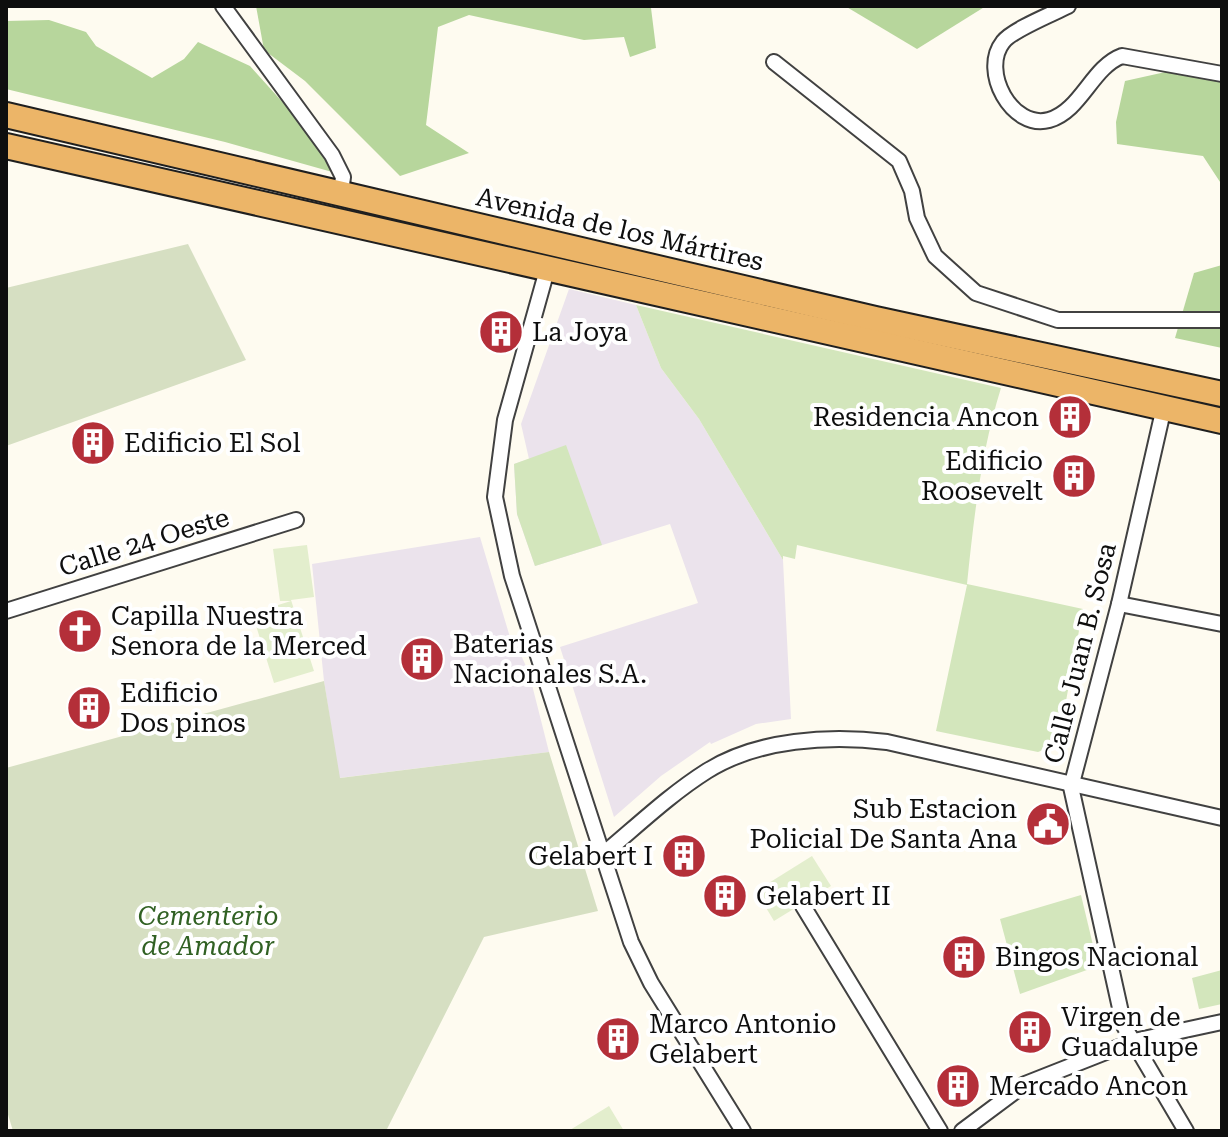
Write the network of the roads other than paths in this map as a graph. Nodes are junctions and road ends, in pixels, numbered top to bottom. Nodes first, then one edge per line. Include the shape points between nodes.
1 (223, 6) edge
2 (1068, 6) edge
3 (774, 62) dead end
4 (1222, 74) edge
5 (6, 115) edge
6 (6, 146) edge
7 (341, 192) junction
8 (547, 270) junction
9 (1222, 320) edge
10 (1222, 394) edge
11 (1164, 407) junction
12 (1222, 421) edge
13 (296, 520) dead end
14 (1119, 604) junction
15 (6, 611) edge
16 (1222, 624) edge
17 (1071, 787) junction
18 (1222, 818) edge
19 (601, 856) junction
20 (803, 906) dead end
21 (1222, 1022) edge
22 (1134, 1041) junction
23 (743, 1131) edge
24 (940, 1131) edge
25 (962, 1131) edge
26 (1186, 1131) edge

1 - 7 street via 332,155 343,177
2 - 4 street via 1003,41 997,55 1002,94 1014,112 1031,120 1048,121 1065,112 1111,60 1122,56
3 - 9 street via 899,161 935,256 976,293 1058,320
5 - 7 highway, Avenida de los Mártires
6 - 8 highway
7 - 10 highway, Avenida de los Mártires via 875,319
8 - 11 highway
8 - 19 street via 505,420 495,497 512,576
11 - 12 highway
11 - 14 street, Calle Juan B. Sosa
13 - 15 street, Calle 24 Oeste
14 - 16 street
14 - 17 street, Calle Juan B. Sosa
17 - 18 street
17 - 19 street via 887,742 808,741 753,751 709,769
17 - 22 street, Calle Juan B. Sosa via 1124,1026
19 - 23 street via 651,983
20 - 24 street
21 - 22 street
22 - 25 street via 1025,1084
22 - 26 street, Calle Juan B. Sosa

